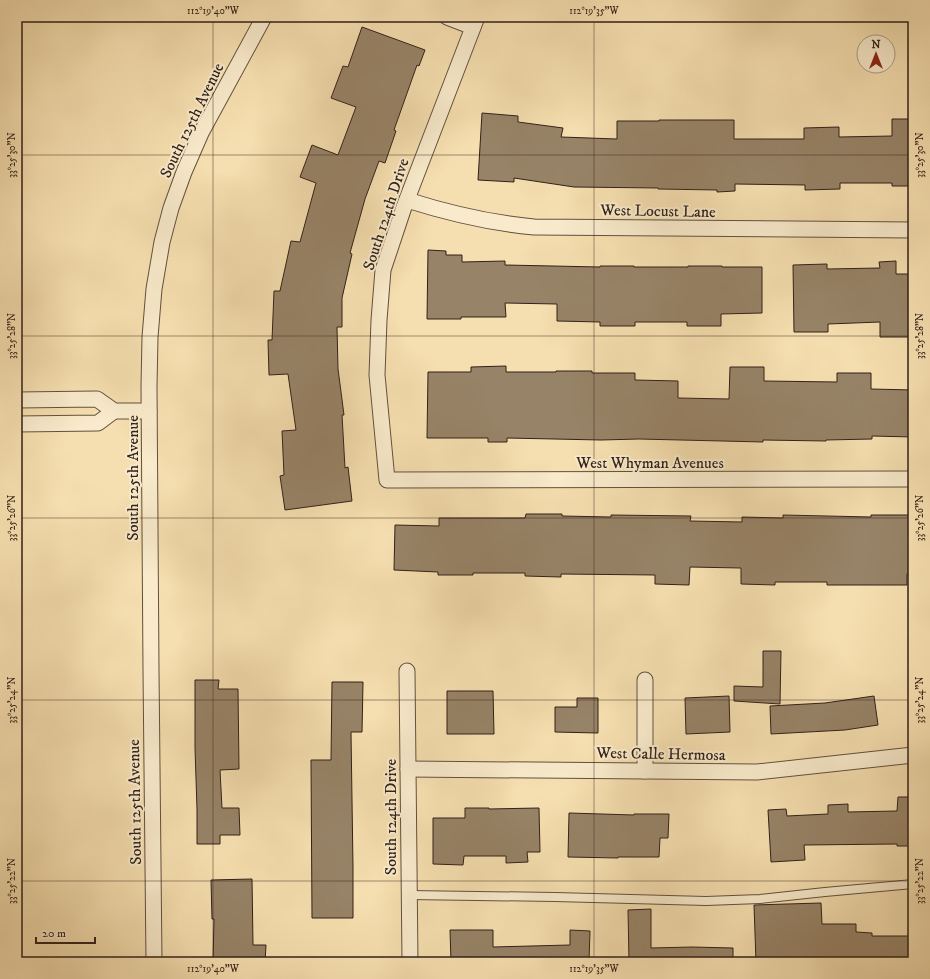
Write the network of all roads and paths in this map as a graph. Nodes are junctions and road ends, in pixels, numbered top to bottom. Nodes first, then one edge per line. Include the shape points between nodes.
1 (264, 17) edge
2 (447, 17) edge
3 (475, 22) edge
4 (406, 200) junction
5 (913, 230) edge
6 (17, 400) edge
7 (114, 410) junction
8 (149, 411) junction
9 (17, 424) edge
10 (913, 479) edge
11 (387, 480) joint
12 (407, 671) dead end
13 (645, 680) dead end
14 (913, 756) edge
15 (408, 769) junction
16 (645, 771) junction
17 (913, 884) edge
18 (409, 895) junction
19 (154, 962) edge
20 (410, 962) edge

1 - 8 street, South 125th Avenue via 202,133 171,208 154,289 150,337
2 - 3 street
3 - 4 street, South 124th Drive
4 - 5 street, West Locust Lane via 488,221 534,227
4 - 11 street, South 124th Drive via 383,270 379,320 378,375
6 - 7 street via 97,399
7 - 8 street
7 - 9 street via 98,423
8 - 19 street, South 125th Avenue
10 - 11 street, West Whyman Avenues
12 - 15 street, South 124th Drive
13 - 16 street
14 - 16 street, West Calle Hermosa via 757,772
15 - 16 street, West Calle Hermosa
15 - 18 street, South 124th Drive
17 - 18 lane via 760,899 706,901
18 - 20 street, South 124th Drive

